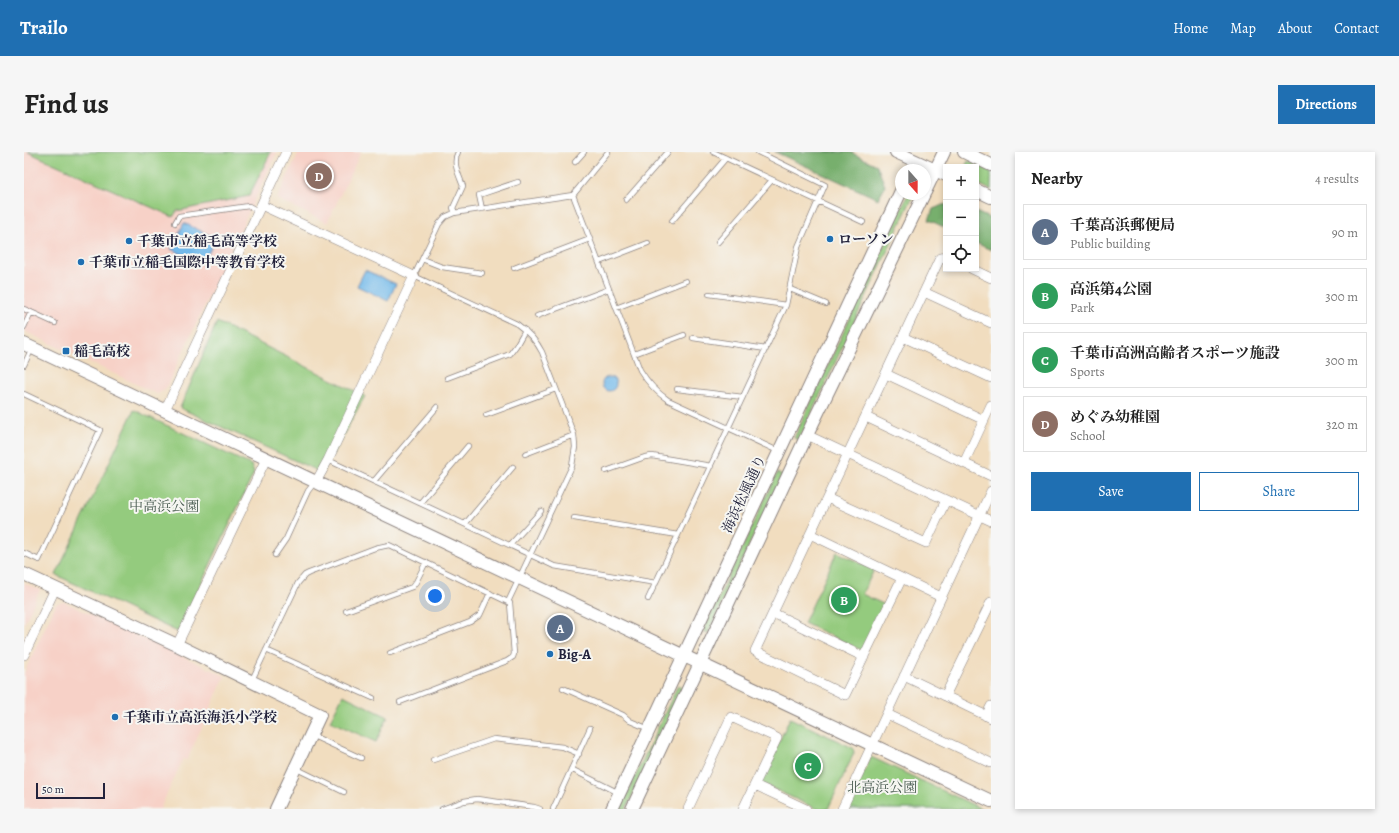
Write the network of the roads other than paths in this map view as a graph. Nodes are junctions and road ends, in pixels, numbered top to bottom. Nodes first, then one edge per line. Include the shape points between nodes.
1 (286, 152) edge
2 (458, 152) edge
3 (584, 152) edge
4 (608, 152) edge
5 (668, 152) edge
6 (713, 152) edge
7 (758, 152) edge
8 (896, 152) edge
9 (944, 152) edge
10 (964, 152) edge
11 (726, 158) junction
12 (915, 161) edge
13 (575, 162) dead end
14 (991, 165) edge
15 (941, 173) edge
16 (772, 180) junction
17 (518, 182) dead end
18 (931, 185) edge
19 (979, 191) edge
20 (573, 195) junction
21 (991, 197) edge
22 (626, 200) dead end
23 (897, 200) edge
24 (921, 200) edge
25 (819, 202) junction
26 (260, 208) junction
27 (482, 208) junction
28 (455, 213) junction
29 (672, 221) dead end
30 (863, 222) dead end
31 (175, 223) dead end
32 (590, 239) junction
33 (718, 242) dead end
34 (648, 243) dead end
35 (943, 257) edge
36 (422, 259) junction
37 (599, 262) junction
38 (514, 268) dead end
39 (978, 272) edge
40 (482, 273) dead end
41 (414, 276) junction
42 (991, 278) edge
43 (686, 281) dead end
44 (609, 289) junction
45 (790, 289) junction
46 (924, 292) junction
47 (709, 294) dead end
48 (826, 304) dead end
49 (786, 305) junction
50 (616, 308) junction
51 (24, 309) edge
52 (30, 312) junction
53 (537, 316) dead end
54 (55, 323) dead end
55 (991, 323) edge
56 (24, 327) edge
57 (525, 330) junction
58 (684, 335) dead end
59 (903, 337) junction
60 (693, 338) dead end
61 (28, 346) edge
62 (766, 349) junction
63 (634, 354) junction
64 (24, 365) edge
65 (886, 374) junction
66 (447, 378) dead end
67 (991, 378) edge
68 (556, 389) junction
69 (677, 389) dead end
70 (24, 393) edge
71 (743, 397) junction
72 (24, 401) edge
73 (991, 405) edge
74 (437, 407) dead end
75 (165, 410) junction
76 (486, 415) dead end
77 (866, 417) junction
78 (984, 420) junction
79 (728, 428) junction
80 (574, 435) junction
81 (807, 435) junction
82 (468, 446) dead end
83 (780, 452) junction
84 (525, 454) dead end
85 (848, 454) junction
86 (266, 459) junction
87 (328, 460) junction
88 (796, 460) junction
89 (964, 463) junction
90 (711, 466) junction
91 (513, 467) dead end
92 (606, 472) dead end
93 (991, 476) edge
94 (374, 481) junction
95 (316, 482) junction
96 (991, 491) edge
97 (827, 498) junction
98 (946, 500) junction
99 (420, 503) junction
100 (541, 512) dead end
101 (979, 516) junction
102 (574, 518) dead end
103 (991, 521) edge
104 (465, 524) junction
105 (810, 534) junction
106 (678, 535) junction
107 (510, 545) junction
108 (24, 553) edge
109 (275, 555) dead end
110 (530, 555) junction
111 (426, 562) junction
112 (24, 574) edge
113 (519, 578) junction
114 (902, 578) junction
115 (656, 583) junction
116 (55, 589) junction
117 (490, 593) junction
118 (941, 596) junction
119 (648, 599) dead end
120 (508, 602) junction
121 (991, 602) edge
122 (346, 611) dead end
123 (773, 613) junction
124 (177, 645) junction
125 (266, 650) junction
126 (390, 653) dead end
127 (24, 655) edge
128 (684, 656) junction
129 (864, 657) junction
130 (700, 663) junction
131 (904, 676) junction
132 (252, 682) junction
133 (562, 688) dead end
134 (945, 696) junction
135 (373, 698) dead end
136 (400, 702) dead end
137 (991, 706) edge
138 (887, 714) junction
139 (989, 717) edge
140 (590, 728) dead end
141 (649, 729) junction
142 (311, 734) junction
143 (872, 744) junction
144 (579, 754) junction
145 (360, 758) dead end
146 (433, 760) dead end
147 (991, 763) edge
148 (295, 768) junction
149 (571, 770) junction
150 (755, 785) junction
151 (344, 792) dead end
152 (619, 793) junction
153 (991, 801) edge
154 (802, 808) edge
155 (276, 809) edge
156 (442, 809) edge
157 (540, 809) edge
158 (553, 809) edge
159 (612, 809) edge
160 (632, 809) edge
161 (688, 809) edge
162 (743, 809) edge
163 (842, 809) edge

1 - 26 street
2 - 28 lane via 455,165 463,186 453,208
3 - 13 lane
4 - 20 lane
5 - 22 lane
6 - 11 lane
7 - 25 lane via 825,185
8 - 12 street
9 - 15 street
10 - 14 street
11 - 16 lane
11 - 29 lane
12 - 15 street
15 - 18 street
16 - 25 lane
16 - 33 lane
17 - 27 lane via 479,195
19 - 21 street
20 - 27 lane
20 - 32 lane
23 - 83 street, 海浜松風通り
24 - 81 street
25 - 30 lane
25 - 45 lane via 798,247
26 - 31 lane via 249,206 179,216
26 - 41 street
26 - 75 street
27 - 28 lane
28 - 36 lane via 445,216 439,224
32 - 37 lane
32 - 38 lane
34 - 37 lane
35 - 46 street via 940,258
36 - 40 lane via 442,266
36 - 41 lane
37 - 44 lane
39 - 42 street
41 - 57 lane
41 - 87 street
43 - 50 lane
44 - 50 lane
44 - 53 lane
45 - 48 lane
45 - 49 lane
46 - 55 street
46 - 59 street
47 - 49 lane
49 - 62 lane
50 - 63 lane
51 - 52 lane
52 - 54 lane
52 - 56 lane
57 - 66 lane via 510,354
57 - 68 lane via 537,341
58 - 63 lane
59 - 65 street
59 - 67 street
60 - 62 lane
61 - 64 lane
61 - 75 street
62 - 71 lane
63 - 79 lane via 640,370 659,394
65 - 77 street
65 - 78 street
68 - 76 lane
68 - 80 lane
69 - 71 lane
70 - 72 lane
70 - 108 lane via 100,430 39,560
71 - 79 lane
73 - 78 street
74 - 94 lane
75 - 86 street
77 - 85 street
77 - 89 street
78 - 89 street
79 - 83 lane
79 - 90 lane
80 - 84 lane
80 - 110 lane via 572,466
81 - 85 street
81 - 88 street
82 - 99 lane
83 - 88 street
83 - 128 street, 海浜松風通り
85 - 97 street
85 - 98 street
86 - 95 street
86 - 124 street
87 - 94 lane
87 - 95 street
88 - 130 street
89 - 93 street
90 - 92 lane via 652,456
90 - 106 lane
91 - 104 lane
94 - 99 lane
95 - 109 lane via 308,490 286,539
95 - 113 street
96 - 101 street
97 - 98 street via 926,543
97 - 105 street
98 - 101 street
99 - 104 lane
100 - 107 lane
101 - 103 street
101 - 118 street
102 - 106 lane
104 - 107 lane
105 - 114 street
105 - 123 street
106 - 115 lane
107 - 110 lane
110 - 113 lane
110 - 115 lane via 554,566
111 - 117 lane
111 - 122 lane via 412,586
111 - 125 lane via 389,545 305,575 298,583
112 - 116 street
113 - 120 lane
113 - 128 street
114 - 118 street
114 - 129 street
115 - 119 lane
116 - 124 street
116 - 127 street
117 - 120 lane
117 - 126 lane via 480,615 474,620
118 - 131 street
120 - 136 lane via 514,654 510,660
121 - 134 street
123 - 129 street
123 - 129 street via 755,651 845,695
124 - 132 street
125 - 132 lane
125 - 135 lane
128 - 130 street
128 - 141 street, 海浜松風通り
130 - 143 street
130 - 160 street
131 - 134 street
131 - 138 street
132 - 142 street via 320,715
133 - 141 lane
134 - 139 street
137 - 139 street
138 - 143 street
138 - 147 street
140 - 144 lane
141 - 152 street, 海浜松風通り
142 - 145 lane
142 - 148 street
143 - 153 street
143 - 163 street
144 - 146 lane via 562,747 494,739
144 - 149 lane
148 - 151 lane
148 - 155 street
149 - 152 lane
149 - 158 lane
150 - 154 street
150 - 161 street via 777,738 731,718
150 - 162 street
152 - 159 street, 海浜松風通り
156 - 157 lane via 477,799

